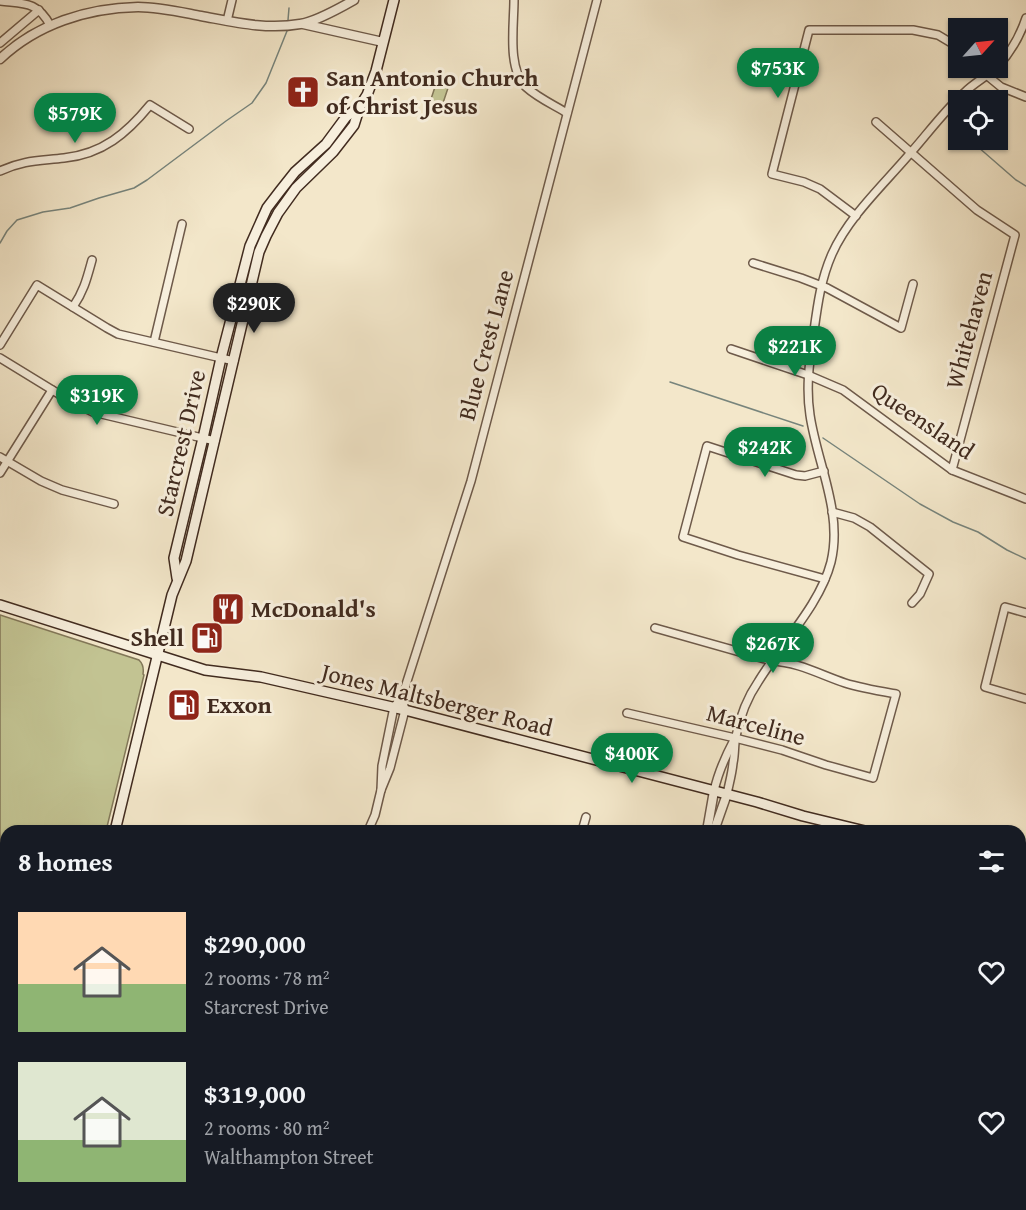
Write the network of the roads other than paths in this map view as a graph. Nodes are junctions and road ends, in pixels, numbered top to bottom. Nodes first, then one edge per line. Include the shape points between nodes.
1 (232, 0) edge
2 (354, 0) edge
3 (394, 0) edge
4 (514, 0) edge
5 (597, 0) edge
6 (0, 1) edge
7 (39, 10) junction
8 (1026, 18) edge
9 (227, 21) junction
10 (302, 24) junction
11 (50, 25) junction
12 (948, 41) edge
13 (383, 42) junction
14 (0, 44) edge
15 (1008, 53) edge
16 (0, 59) edge
17 (984, 78) edge
18 (990, 78) edge
19 (1026, 97) edge
20 (360, 106) junction
21 (567, 113) junction
22 (876, 122) dead end
23 (189, 129) dead end
24 (911, 153) junction
25 (307, 161) junction
26 (315, 170) junction
27 (0, 171) edge
28 (266, 212) junction
29 (856, 216) junction
30 (276, 217) junction
31 (182, 224) dead end
32 (92, 260) dead end
33 (753, 263) dead end
34 (912, 284) dead end
35 (820, 286) junction
36 (73, 307) junction
37 (154, 342) junction
38 (0, 345) edge
39 (731, 349) dead end
40 (0, 358) edge
41 (221, 358) junction
42 (234, 361) junction
43 (808, 375) junction
44 (52, 390) junction
45 (203, 438) junction
46 (215, 441) junction
47 (0, 457) edge
48 (7, 462) junction
49 (952, 470) junction
50 (824, 471) junction
51 (0, 473) edge
52 (1026, 499) edge
53 (114, 504) dead end
54 (832, 512) junction
55 (825, 579) junction
56 (178, 580) junction
57 (912, 603) dead end
58 (0, 605) edge
59 (1026, 613) edge
60 (655, 628) dead end
61 (158, 656) junction
62 (772, 661) junction
63 (402, 697) junction
64 (1026, 699) edge
65 (394, 707) junction
66 (405, 710) junction
67 (627, 713) dead end
68 (735, 738) junction
69 (381, 790) junction
70 (714, 791) junction
71 (727, 795) junction
72 (375, 815) junction
73 (586, 817) dead end
74 (116, 825) edge
75 (371, 825) edge
76 (375, 825) edge
77 (584, 825) edge
78 (708, 825) edge
79 (716, 825) edge
80 (840, 825) edge

1 - 9 street
2 - 10 street
3 - 13 main road, Starcrest Drive
4 - 21 street via 513,52 519,77 526,87
5 - 21 street, Blue Crest Lane
6 - 7 street
7 - 11 street
7 - 14 street
8 - 15 street
9 - 10 street via 260,26
9 - 11 street via 139,7 92,12
10 - 13 street
11 - 16 street
12 - 29 street via 922,31 809,30 772,174 820,189
13 - 20 main road, Starcrest Drive via 368,95
17 - 24 street via 960,97
18 - 19 street
20 - 25 main road, Starcrest Drive
20 - 26 main road, Starcrest Drive via 354,125
21 - 63 street, Blue Crest Lane via 471,481
22 - 24 street
23 - 27 street via 150,105 128,130 98,149 76,156 32,160
24 - 29 street
24 - 49 street, Whitehaven via 977,210 1015,235
25 - 26 main road
25 - 28 main road, Starcrest Drive
26 - 30 main road, Starcrest Drive via 296,188
28 - 30 main road
28 - 41 main road, Starcrest Drive via 250,246
29 - 35 street via 832,253
30 - 42 main road, Starcrest Drive via 258,259
31 - 37 street
32 - 36 street via 82,294
33 - 35 street
34 - 35 street via 901,328
35 - 43 street
36 - 37 street via 118,334
36 - 38 street via 37,285
37 - 41 street
39 - 43 street, Queensland
40 - 44 street
41 - 42 street
41 - 45 main road, Starcrest Drive
42 - 46 main road, Starcrest Drive
43 - 49 street, Queensland via 843,390
43 - 50 street via 810,418
44 - 45 street via 93,412
44 - 48 street
45 - 46 street
45 - 56 main road, Starcrest Drive via 174,558
46 - 56 main road, Starcrest Drive
47 - 48 street
48 - 51 street
48 - 53 street via 62,490
49 - 52 street, Queensland
50 - 54 street
50 - 55 street via 796,475 707,446 683,537
54 - 55 street via 833,549
54 - 57 street via 870,526 929,574
55 - 62 street
56 - 61 main road, Starcrest Drive
58 - 61 main road, Jones Maltsberger Road
59 - 64 street via 1005,607 985,687
60 - 62 street
61 - 65 main road, Jones Maltsberger Road via 205,670 261,677
61 - 74 main road, Starcrest Drive
62 - 68 street via 748,700
62 - 68 street, Marceline via 896,694 873,778
63 - 65 street, Blue Crest Lane
63 - 66 street, Blue Crest Lane
65 - 66 main road, Jones Maltsberger Road
65 - 69 street, Blue Crest Lane
66 - 69 street, Blue Crest Lane
66 - 70 main road, Jones Maltsberger Road
67 - 68 street, Marceline
68 - 70 street
68 - 71 street
69 - 72 street, Blue Crest Lane
70 - 71 main road, Jones Maltsberger Road
70 - 78 street
71 - 79 street
71 - 80 main road, Jones Maltsberger Road
72 - 75 street, Blue Crest Lane
72 - 76 street, Blue Crest Lane
73 - 77 street

